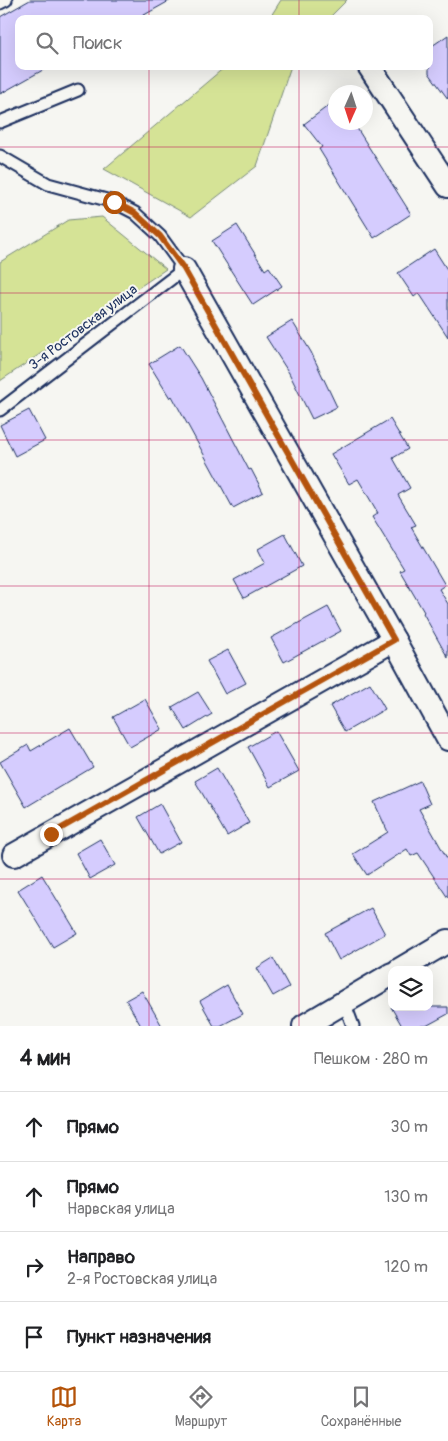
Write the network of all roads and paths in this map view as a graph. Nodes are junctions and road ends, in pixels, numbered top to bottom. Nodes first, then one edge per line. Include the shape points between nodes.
1 (6, 0) edge
2 (0, 3) edge
3 (372, 70) edge
4 (78, 90) dead end
5 (0, 122) edge
6 (0, 156) edge
7 (448, 186) edge
8 (184, 269) junction
9 (0, 410) edge
10 (394, 640) junction
11 (448, 739) edge
12 (14, 855) dead end
13 (448, 942) edge
14 (406, 966) edge
15 (388, 976) edge
16 (344, 1002) junction
17 (304, 1026) edge
18 (353, 1026) edge

1 - 2 lane
3 - 7 street
4 - 5 lane
6 - 8 lane via 48,184 114,202 135,213 160,236
8 - 9 lane, 3-я Ростовская улица
8 - 10 street
10 - 11 street
10 - 12 street
13 - 14 street
15 - 16 street
16 - 17 street
16 - 18 lane

